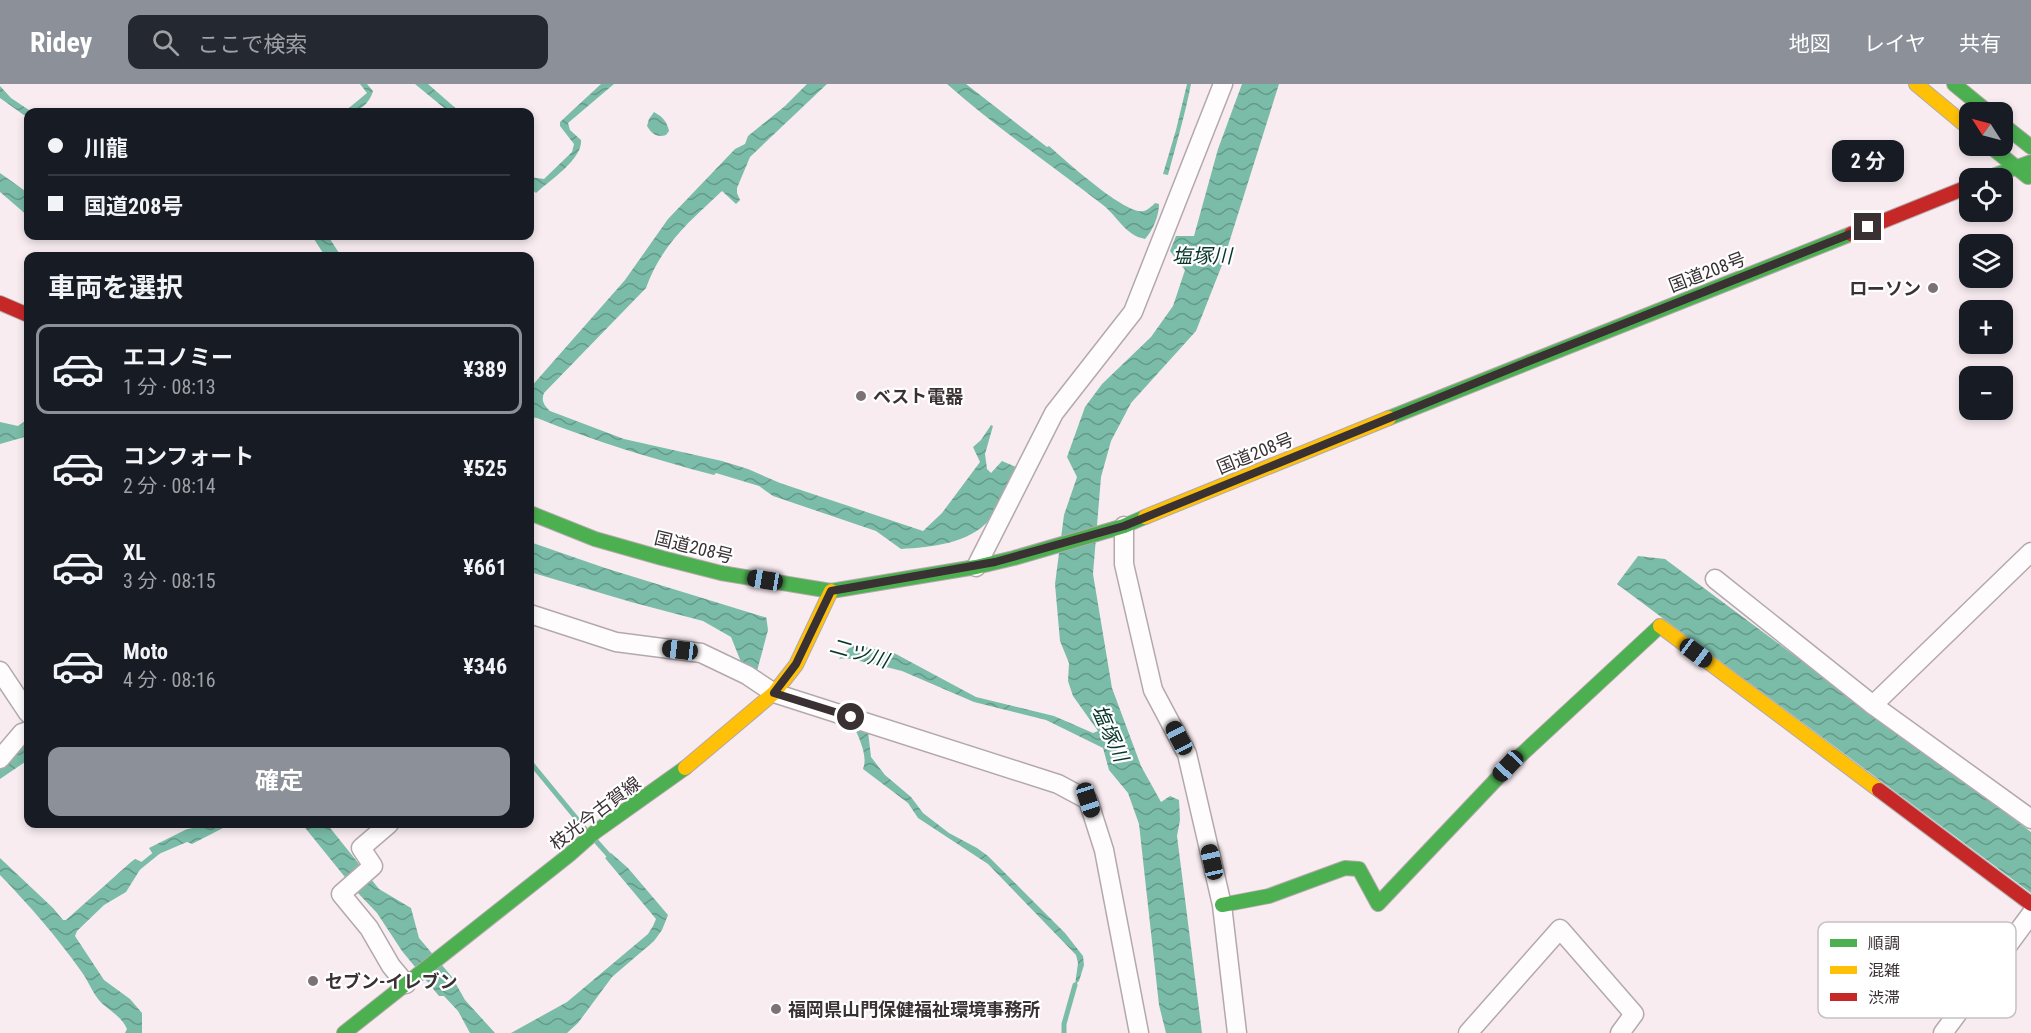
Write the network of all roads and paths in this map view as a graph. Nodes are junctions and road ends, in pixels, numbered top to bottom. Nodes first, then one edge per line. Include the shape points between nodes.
1 (1223, 84) edge
2 (1916, 84) edge
3 (1954, 84) edge
4 (1976, 102) edge
5 (1959, 120) edge
6 (2013, 133) edge
7 (2031, 147) edge
8 (2002, 156) edge
9 (2031, 162) edge
10 (2016, 167) junction
11 (2013, 168) edge
12 (2031, 179) edge
13 (1959, 190) edge
14 (0, 303) edge
15 (24, 313) edge
16 (534, 515) edge
17 (1124, 526) junction
18 (2031, 552) edge
19 (976, 567) junction
20 (1715, 579) dead end
21 (831, 591) junction
22 (534, 615) edge
23 (0, 671) edge
24 (780, 686) junction
25 (1873, 705) junction
26 (24, 707) edge
27 (24, 733) edge
28 (0, 759) edge
29 (2031, 819) edge
30 (384, 828) edge
31 (2031, 904) edge
32 (1222, 905) junction
33 (2031, 914) edge
34 (2016, 934) edge
35 (412, 979) junction
36 (1954, 1018) edge
37 (344, 1033) edge
38 (1139, 1033) edge
39 (1237, 1033) edge
40 (1468, 1033) edge
41 (1620, 1033) edge
42 (1943, 1033) edge

1 - 19 street via 1133,312 1054,413
2 - 5 main road
3 - 4 main road
6 - 7 main road
8 - 10 main road
9 - 10 main road
10 - 11 main road
10 - 12 main road
13 - 17 main road, 国道208号
14 - 15 main road
16 - 21 main road, 国道208号 via 595,539 681,563
17 - 19 main road, 国道208号
17 - 32 street via 1124,564 1153,690 1187,754
18 - 25 street
19 - 21 main road, 国道208号
20 - 25 street
21 - 24 main road, 枝光今古賀線 via 796,664
22 - 24 street via 616,642 701,653
23 - 26 street
24 - 35 main road, 枝光今古賀線 via 686,768 582,842
24 - 38 street via 1058,784 1088,800 1104,850
25 - 29 street
27 - 28 street
30 - 35 street via 361,848 373,866 341,894 369,928 391,966
31 - 32 main road via 1659,626 1508,766 1378,904 1359,869 1346,868 1269,896
32 - 39 street
33 - 34 street
35 - 37 main road, 枝光今古賀線
36 - 42 street
40 - 41 street via 1560,929 1634,1014

